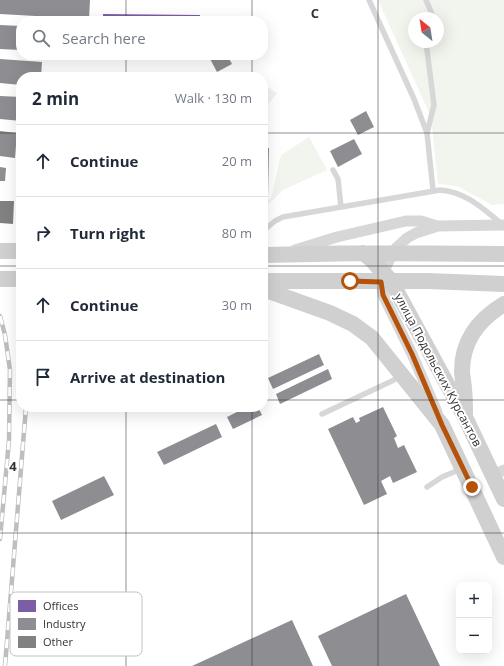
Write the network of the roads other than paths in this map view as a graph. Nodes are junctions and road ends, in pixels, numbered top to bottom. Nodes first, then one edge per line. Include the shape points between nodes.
1 (369, 0) edge
2 (426, 0) edge
3 (431, 12) edge
4 (427, 48) edge
5 (427, 133) junction
6 (333, 170) dead end
7 (433, 190) junction
8 (341, 207) junction
9 (504, 225) edge
10 (438, 226) junction
11 (268, 227) edge
12 (0, 251) edge
13 (16, 251) edge
14 (363, 253) junction
15 (283, 254) junction
16 (393, 254) junction
17 (504, 254) edge
18 (268, 255) edge
19 (385, 278) junction
20 (0, 279) edge
21 (16, 279) edge
22 (268, 281) edge
23 (504, 284) edge
24 (268, 291) edge
25 (504, 304) edge
26 (401, 374) junction
27 (322, 414) dead end
28 (466, 417) junction
29 (442, 425) junction
30 (463, 468) junction
31 (499, 473) edge
32 (427, 487) dead end
33 (504, 499) edge
34 (504, 557) edge

1 - 5 lane
2 - 3 lane
4 - 5 lane via 434,105
5 - 7 lane
6 - 8 lane via 338,179
7 - 8 lane
7 - 9 lane via 452,191 466,196
8 - 11 lane via 284,217
9 - 10 street
10 - 15 street via 421,221 406,221 337,237
10 - 16 street via 411,235
12 - 13 main road
14 - 15 main road
14 - 16 main road
14 - 19 main road, улица Подольских Курсантов via 371,259
15 - 18 main road
16 - 17 main road
16 - 19 street
19 - 22 main road
19 - 23 main road
19 - 28 main road, улица Подольских Курсантов
19 - 29 street via 383,295 412,354
20 - 21 main road
24 - 26 main road, улица Подольских Курсантов via 353,324 372,338
25 - 28 main road via 490,312 478,324 467,342 462,371
26 - 27 lane via 394,380
26 - 29 main road, улица Подольских Курсантов
28 - 31 main road, улица Подольских Курсантов
29 - 30 main road, улица Подольских Курсантов
30 - 32 lane
30 - 34 main road, улица Подольских Курсантов
31 - 33 main road, улица Подольских Курсантов

